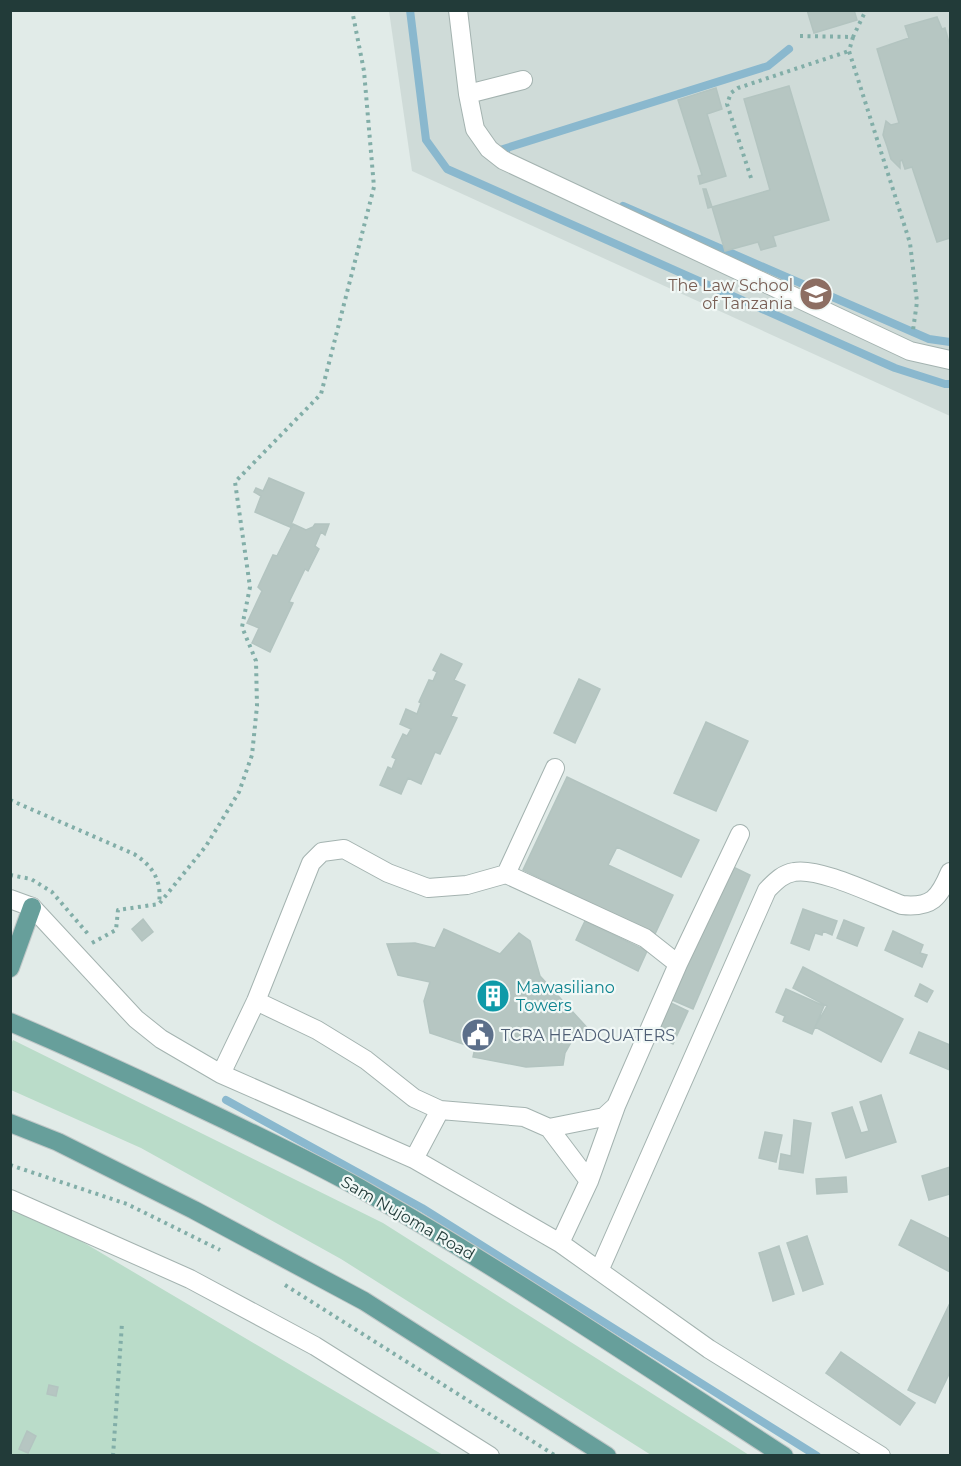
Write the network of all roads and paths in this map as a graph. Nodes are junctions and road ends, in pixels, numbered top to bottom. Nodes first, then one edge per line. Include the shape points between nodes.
1 (352, 10) edge
2 (458, 10) edge
3 (866, 10) edge
4 (800, 36) dead end
5 (853, 38) junction
6 (849, 51) junction
7 (523, 80) dead end
8 (468, 94) junction
9 (751, 178) dead end
10 (910, 351) junction
11 (951, 360) edge
12 (555, 768) dead end
13 (10, 800) edge
14 (740, 834) dead end
15 (951, 872) edge
16 (506, 874) junction
17 (10, 899) edge
18 (159, 904) junction
19 (32, 907) junction
20 (77, 953) junction
21 (678, 964) junction
22 (10, 968) edge
23 (256, 1001) junction
24 (10, 1022) edge
25 (221, 1074) junction
26 (616, 1106) junction
27 (440, 1110) junction
28 (10, 1124) edge
29 (549, 1128) junction
30 (414, 1159) junction
31 (10, 1165) edge
32 (589, 1181) junction
33 (10, 1199) edge
34 (560, 1244) junction
35 (221, 1251) dead end
36 (599, 1271) junction
37 (280, 1281) dead end
38 (122, 1323) dead end
39 (113, 1455) edge
40 (490, 1455) edge
41 (556, 1455) edge
42 (607, 1455) edge
43 (784, 1455) edge
44 (881, 1455) edge

1 - 18 path via 364,71 374,187 321,394 235,482 250,587 242,627 256,661 252,755 239,792 206,846
2 - 8 street
3 - 5 path
4 - 5 path
5 - 6 path
6 - 9 path via 731,93 727,104
6 - 10 path via 910,243 917,302
7 - 8 street
8 - 10 street via 475,129 489,149 503,160
10 - 11 street
12 - 16 street
13 - 18 path via 145,861 158,880
14 - 21 street
15 - 36 street via 942,892 931,902 917,906 902,905 812,871 781,876 767,890
16 - 21 street via 645,938
16 - 23 street via 467,885 428,888 388,873 350,850 322,852 311,863
17 - 19 street
18 - 20 path via 118,910 116,930
19 - 20 street
19 - 22 main road
20 - 25 street via 136,1019 161,1039
21 - 26 street
23 - 25 street
23 - 27 street via 317,1030 366,1060 414,1098
24 - 43 main road, Sam Nujoma Road via 203,1109 368,1193
25 - 30 street
26 - 29 street via 604,1117
26 - 32 street
27 - 29 street via 524,1117
27 - 30 street
28 - 42 main road via 58,1142 194,1210 364,1301
29 - 32 street
30 - 34 street
31 - 35 path via 127,1204
32 - 34 street
33 - 40 street via 211,1291 315,1347
34 - 36 street
36 - 44 street via 710,1349
37 - 41 path
38 - 39 path

